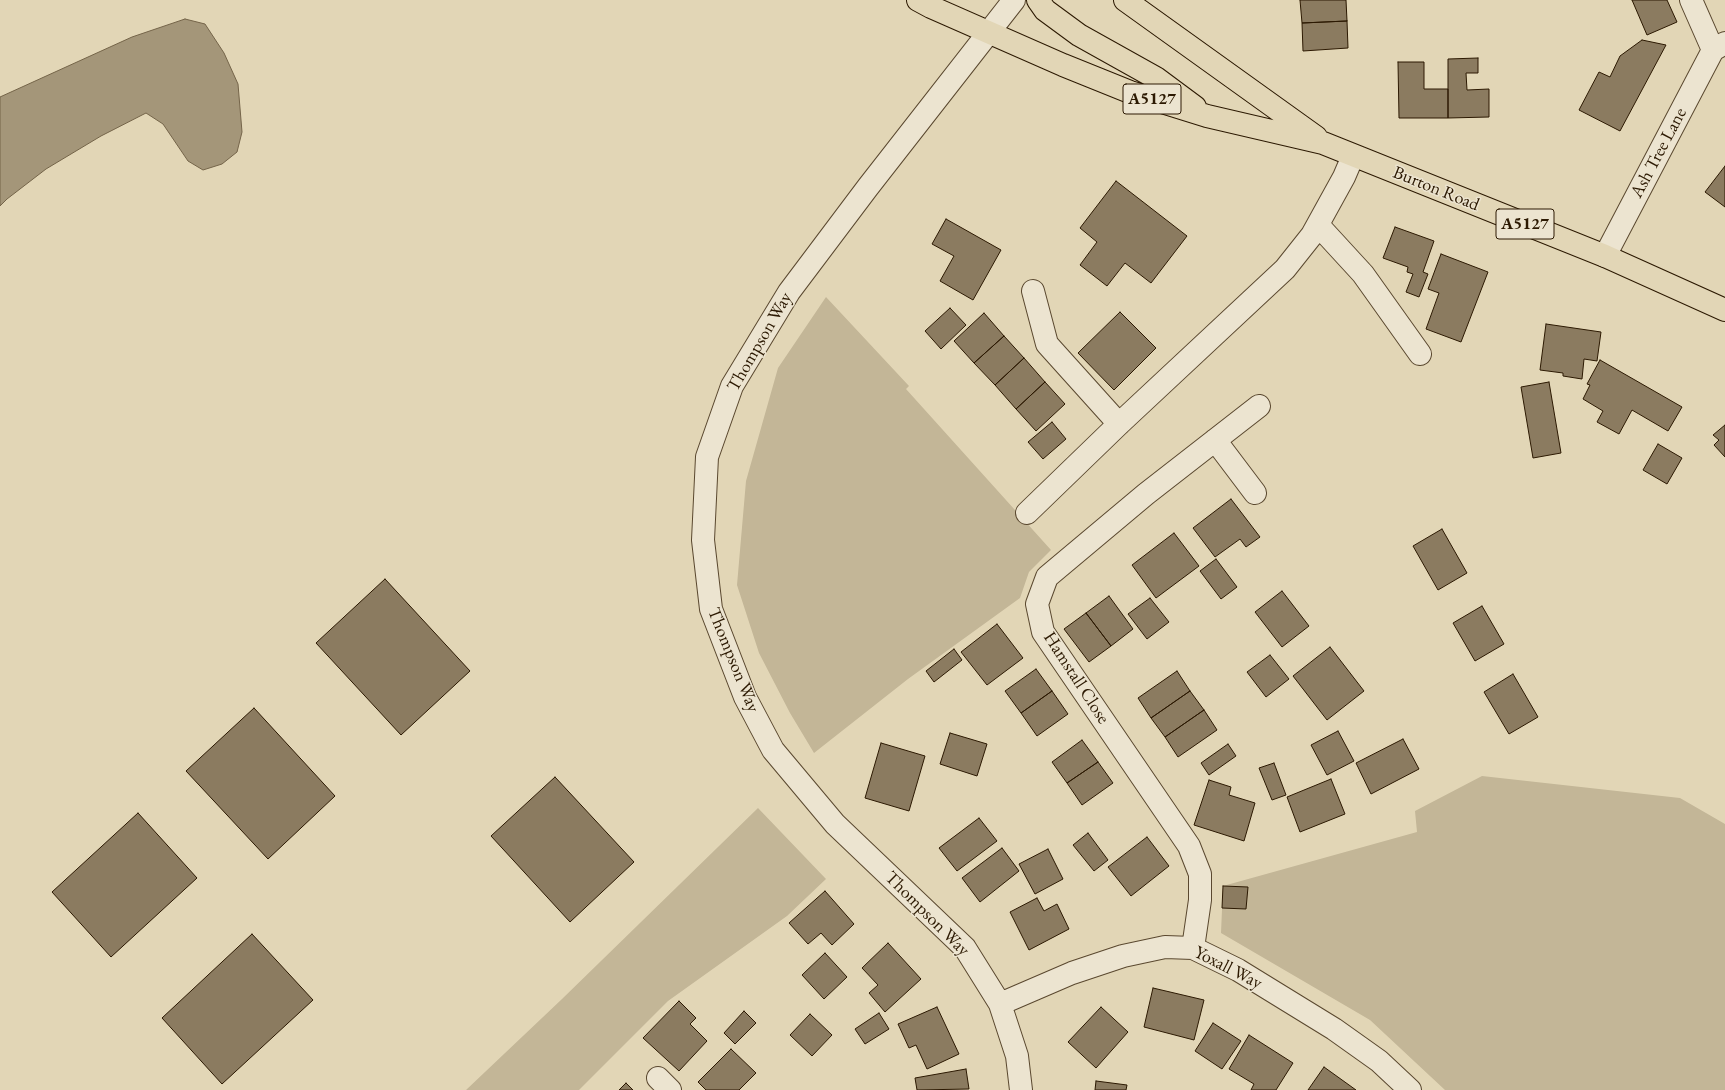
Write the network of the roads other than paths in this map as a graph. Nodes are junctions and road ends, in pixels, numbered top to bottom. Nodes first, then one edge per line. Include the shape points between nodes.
1 (918, 0) edge
2 (1014, 0) edge
3 (1038, 0) edge
4 (1125, 0) edge
5 (1691, 0) edge
6 (989, 32) junction
7 (1719, 47) edge
8 (1207, 116) junction
9 (1323, 143) junction
10 (1353, 156) junction
11 (1318, 225) junction
12 (1605, 256) junction
13 (1033, 291) dead end
14 (1725, 310) edge
15 (1420, 354) dead end
16 (1259, 406) dead end
17 (1119, 424) junction
18 (1215, 440) junction
19 (1255, 492) dead end
20 (1028, 513) dead end
21 (1193, 948) junction
22 (1000, 1004) junction
23 (1021, 1090) edge
24 (1410, 1090) edge

1 - 6 highway, A5127
2 - 6 street, Thompson Way
3 - 8 highway via 1046,10 1079,35 1156,78
4 - 9 highway, A5127
5 - 7 street, Ash Tree Lane
6 - 8 highway, A5127 via 1130,92
6 - 22 street, Thompson Way via 789,292 732,386 707,457 703,540 711,609 745,698 773,750 836,824 965,948
7 - 12 street, Ash Tree Lane
8 - 9 highway, A5127
9 - 10 highway, Burton Road / A5127
10 - 11 street
10 - 12 highway, Burton Road / A5127
11 - 15 street via 1363,274
11 - 17 street via 1285,269
12 - 14 highway, Burton Road / A5127
13 - 17 street via 1047,344
16 - 18 street, Hamstall Close
17 - 20 street
18 - 19 street
18 - 21 street, Hamstall Close via 1047,577 1037,604 1043,632 1189,846 1200,874 1200,900
21 - 22 street, Yoxall Way via 1165,947 1123,956 1072,973
21 - 24 street, Yoxall Way via 1238,970 1334,1029 1379,1061
22 - 23 street, Thompson Way via 1017,1056

